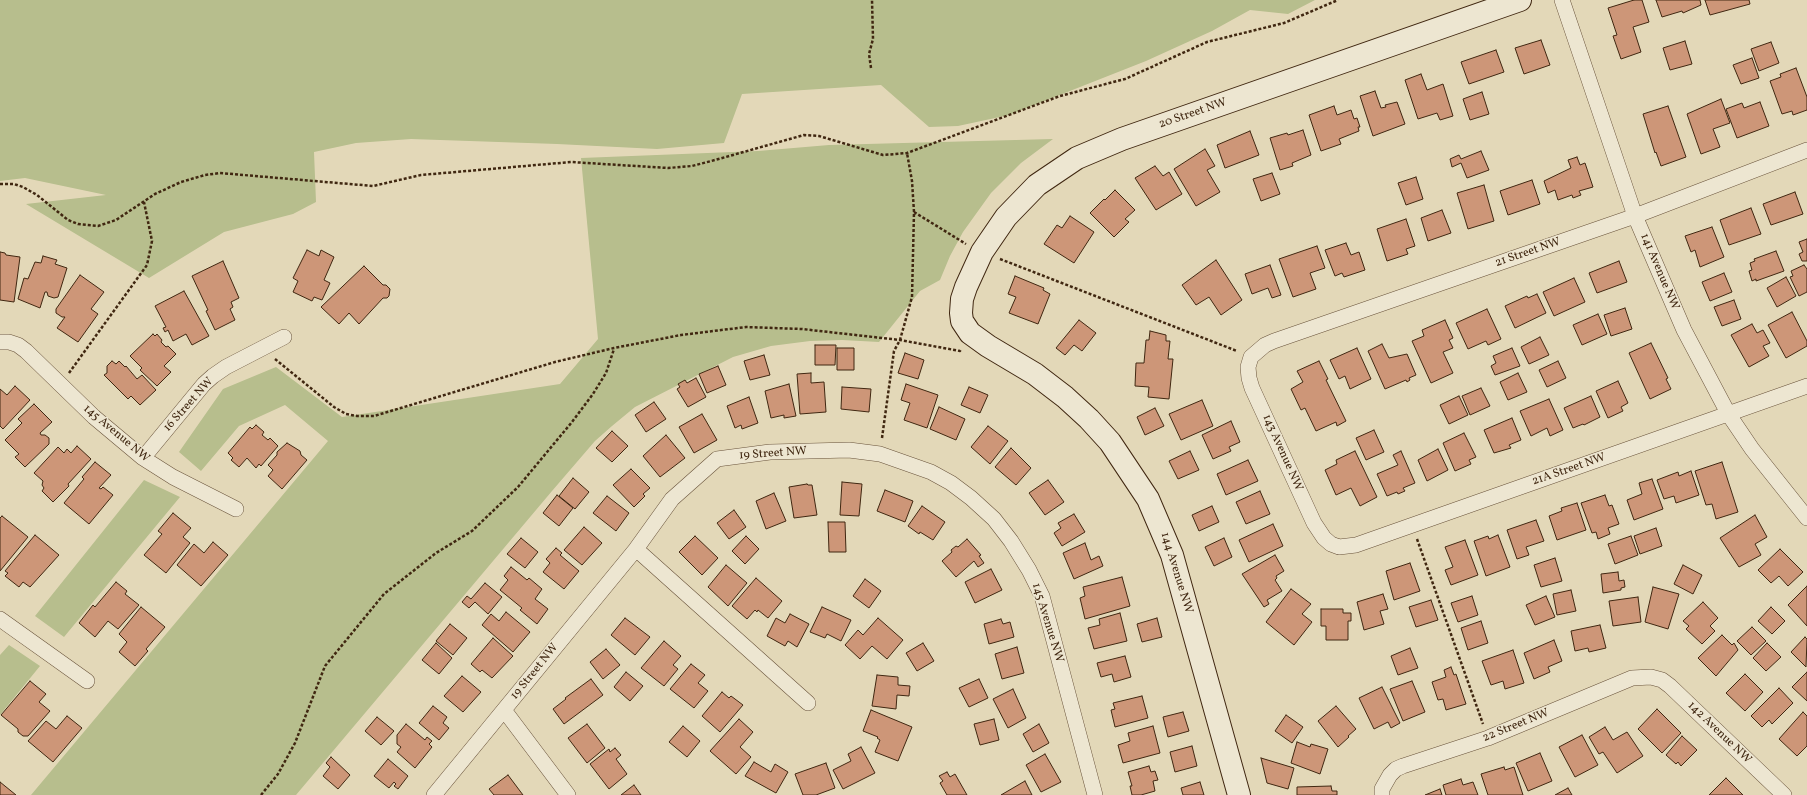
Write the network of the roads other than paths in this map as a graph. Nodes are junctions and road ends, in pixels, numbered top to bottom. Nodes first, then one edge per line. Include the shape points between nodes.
1 (1520, 0) edge
2 (1562, 0) edge
3 (1807, 150) edge
4 (1635, 216) junction
5 (970, 333) joint
6 (284, 337) dead end
7 (5, 342) edge
8 (1251, 357) joint
9 (1807, 386) edge
10 (1729, 415) junction
11 (880, 454) joint
12 (143, 458) junction
13 (236, 509) dead end
14 (1807, 518) edge
15 (1330, 544) joint
16 (636, 549) junction
17 (0, 619) edge
18 (1651, 677) joint
19 (87, 682) dead end
20 (808, 703) dead end
21 (504, 710) junction
22 (1383, 788) edge
23 (434, 795) edge
24 (568, 795) edge
25 (1095, 795) edge
26 (1239, 795) edge
27 (1784, 795) edge

1 - 5 street, 20 Street NW via 1099,147 1077,158 1037,185 1006,217 982,252 962,299 962,321
2 - 4 street, 141 Avenue NW
3 - 4 street, 21 Street NW
4 - 8 street, 21 Street NW via 1274,341
4 - 10 street, 141 Avenue NW via 1684,330
5 - 26 street, 144 Avenue NW via 1035,374 1089,419 1110,442 1148,499 1172,554
6 - 12 street, 16 Street NW via 226,367 204,384
7 - 12 street, 145 Avenue NW via 18,345 26,351 120,440
8 - 15 street, 143 Avenue NW via 1248,367 1252,388 1318,532
9 - 10 street, 21A Street NW
10 - 14 street, 141 Avenue NW via 1752,449
10 - 15 street, 21A Street NW via 1356,545 1339,547
11 - 16 street, 19 Street NW via 849,450 770,452 717,459 672,499
11 - 25 street, 145 Avenue NW via 931,472 971,498 994,519 1026,564 1044,602
12 - 13 street, 145 Avenue NW via 173,477
16 - 20 street
16 - 21 street, 19 Street NW
17 - 19 street
18 - 22 street, 22 Street NW via 1623,681 1488,738 1403,766 1396,769
18 - 27 street, 142 Avenue NW via 1670,686
21 - 23 street, 19 Street NW
21 - 24 street

